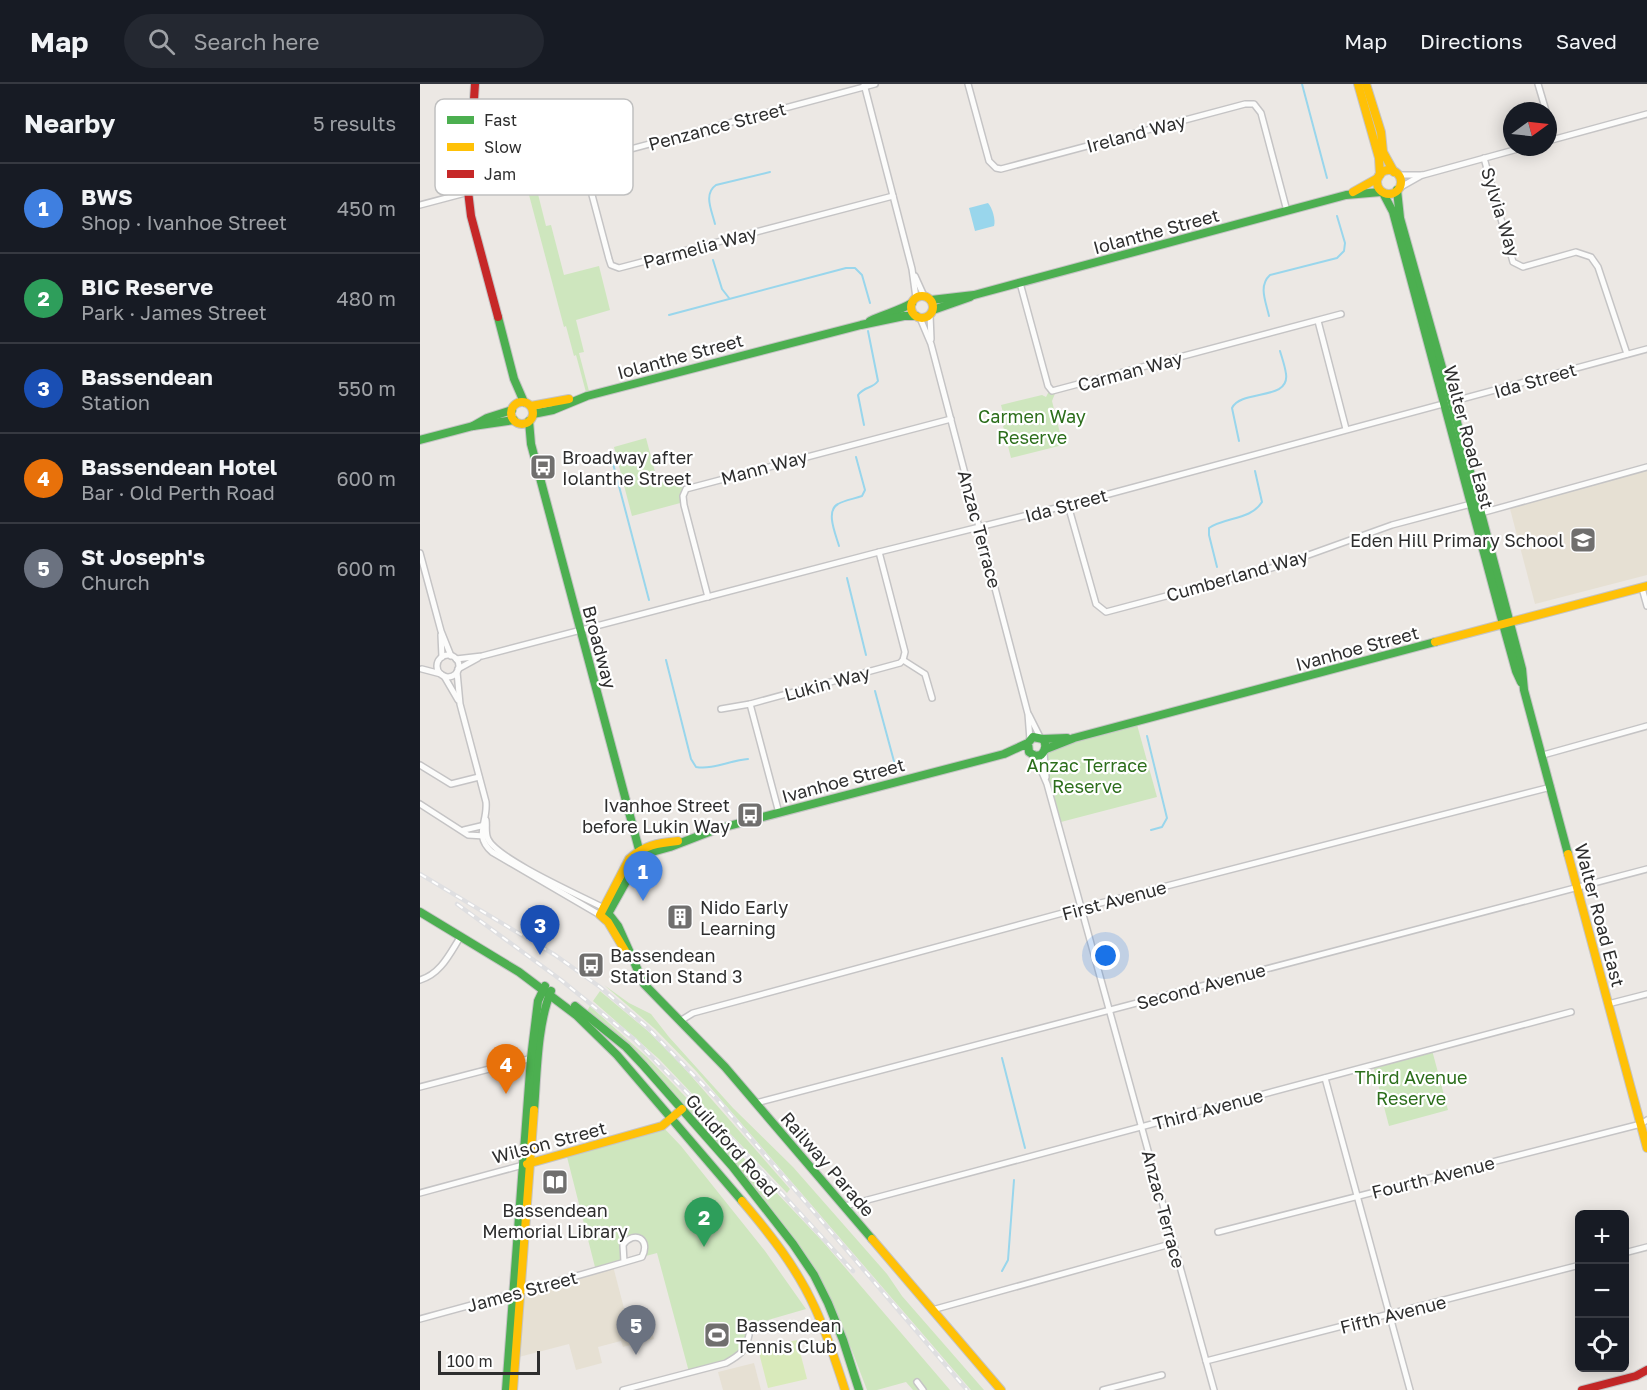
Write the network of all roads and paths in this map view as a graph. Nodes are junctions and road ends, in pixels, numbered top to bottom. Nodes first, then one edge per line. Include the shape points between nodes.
1 (476, 84) edge
2 (875, 84) edge
3 (968, 84) edge
4 (1358, 84) edge
5 (1365, 84) edge
6 (1538, 84) edge
7 (864, 85) edge
8 (475, 99) edge
9 (1543, 102) edge
10 (1647, 114) edge
11 (1557, 138) edge
12 (633, 147) edge
13 (1503, 153) edge
14 (1484, 158) junction
15 (1396, 174) junction
16 (1423, 175) junction
17 (1379, 176) junction
18 (1398, 189) junction
19 (1382, 192) junction
20 (454, 195) edge
21 (468, 195) edge
22 (592, 195) edge
23 (1346, 195) junction
24 (893, 196) junction
25 (420, 205) edge
26 (1287, 211) junction
27 (912, 269) junction
28 (1020, 283) junction
29 (974, 295) junction
30 (928, 298) junction
31 (914, 301) junction
32 (932, 313) junction
33 (1341, 314) dead end
34 (918, 317) junction
35 (1318, 321) junction
36 (861, 325) junction
37 (931, 344) junction
38 (1647, 349) edge
39 (1627, 354) junction
40 (514, 379) junction
41 (1448, 404) junction
42 (514, 408) junction
43 (525, 415) junction
44 (951, 419) junction
45 (473, 426) junction
46 (1346, 429) junction
47 (420, 440) edge
48 (1647, 467) edge
49 (1475, 503) junction
50 (1068, 505) junction
51 (1478, 514) junction
52 (980, 528) junction
53 (879, 552) junction
54 (420, 553) edge
55 (1645, 587) edge
56 (708, 597) junction
57 (1647, 606) edge
58 (1506, 623) junction
59 (580, 630) junction
60 (441, 631) junction
61 (482, 656) junction
62 (442, 657) junction
63 (453, 657) junction
64 (903, 660) junction
65 (438, 664) junction
66 (421, 670) edge
67 (457, 670) junction
68 (442, 675) junction
69 (932, 698) dead end
70 (460, 704) junction
71 (750, 704) junction
72 (721, 709) dead end
73 (1028, 714) junction
74 (1647, 726) edge
75 (1042, 738) junction
76 (1074, 738) junction
77 (1029, 741) junction
78 (1045, 751) junction
79 (1004, 754) junction
80 (1033, 755) junction
81 (1543, 755) junction
82 (420, 765) edge
83 (479, 777) junction
84 (1047, 784) junction
85 (1551, 787) junction
86 (420, 804) edge
87 (779, 813) junction
88 (485, 825) junction
89 (464, 830) junction
90 (484, 836) junction
91 (640, 854) junction
92 (1647, 869) edge
93 (1577, 887) junction
94 (1081, 908) junction
95 (420, 912) edge
96 (604, 914) junction
97 (461, 936) junction
98 (420, 980) edge
99 (548, 989) junction
100 (1647, 994) edge
101 (1608, 1004) junction
102 (1109, 1010) junction
103 (1571, 1012) dead end
104 (680, 1021) junction
105 (535, 1058) junction
106 (1325, 1078) junction
107 (420, 1087) edge
108 (756, 1103) junction
109 (682, 1109) junction
110 (671, 1118) junction
111 (1644, 1122) edge
112 (1141, 1127) junction
113 (1647, 1148) edge
114 (526, 1164) junction
115 (420, 1193) edge
116 (1357, 1196) junction
117 (845, 1206) junction
118 (1218, 1232) dead end
119 (1173, 1243) junction
120 (1647, 1247) edge
121 (1629, 1252) edge
122 (624, 1262) junction
123 (1575, 1266) edge
124 (516, 1294) junction
125 (932, 1310) junction
126 (1390, 1316) junction
127 (420, 1319) edge
128 (749, 1335) dead end
129 (1206, 1361) junction
130 (1647, 1370) edge
131 (1162, 1375) dead end
132 (1647, 1375) edge
133 (1636, 1376) junction
134 (917, 1382) dead end
135 (506, 1390) edge
136 (513, 1390) edge
137 (623, 1390) edge
138 (845, 1390) edge
139 (859, 1390) edge
140 (923, 1390) edge
141 (1001, 1390) edge
142 (1104, 1390) edge
143 (1214, 1390) edge
144 (1410, 1390) edge
145 (1582, 1390) edge

1 - 8 main road, Broadway
2 - 7 street, Penzance Street
3 - 26 street, Ireland Way via 989,161 1001,169 1254,104 1261,113
4 - 17 main road via 1379,158
5 - 15 main road via 1385,156
6 - 9 street
7 - 12 street, Penzance Street
7 - 24 street
10 - 11 street
13 - 14 street
14 - 16 street
14 - 39 street, Sylvia Way via 1513,262 1523,267 1576,252 1591,257 1598,267
15 - 16 street
15 - 17 main road via 1386,170
15 - 18 main road via 1400,181
16 - 18 street
17 - 19 main road via 1377,185
17 - 23 main road, Iolanthe Street
18 - 19 main road
18 - 41 main road, Walter Road East via 1400,218
19 - 23 main road, Iolanthe Street
19 - 41 main road, Walter Road East via 1393,212
20 - 25 street, Penzance Street
21 - 40 main road, Broadway
22 - 24 street, Parmelia Way via 609,260 619,268
23 - 26 main road, Iolanthe Street
24 - 27 street
26 - 28 main road, Iolanthe Street
27 - 30 street
27 - 31 street
28 - 29 main road, Iolanthe Street
28 - 35 street, Carman Way via 1052,391
29 - 30 main road, Iolanthe Street
29 - 32 main road, Iolanthe Street
30 - 31 main road, Iolanthe Street
30 - 32 main road
31 - 34 main road via 912,312
31 - 36 main road, Iolanthe Street
32 - 34 main road, Iolanthe Street
32 - 37 street, Anzac Terrace
33 - 35 street, Carman Way
34 - 36 main road, Iolanthe Street
34 - 37 street, Anzac Terrace
35 - 46 street
36 - 43 main road, Iolanthe Street
37 - 44 street, Anzac Terrace
38 - 39 street, Ida Street
39 - 41 street, Ida Street
40 - 42 main road, Broadway
40 - 43 main road, Broadway
41 - 46 street, Ida Street
41 - 49 main road, Walter Road East
42 - 43 main road, Iolanthe Street
42 - 43 main road, Broadway
42 - 45 main road, Iolanthe Street
43 - 45 main road, Iolanthe Street
43 - 59 main road, Broadway
44 - 52 street, Anzac Terrace
44 - 56 street, Mann Way via 686,489 684,505
45 - 47 main road, Iolanthe Street
46 - 50 street, Ida Street
48 - 51 street
49 - 50 street, Cumberland Way via 1392,525 1275,567 1106,612 1096,604
49 - 51 main road, Walter Road East
50 - 52 street, Ida Street
51 - 58 main road, Walter Road East
52 - 53 street, Ida Street
52 - 73 street, Anzac Terrace
53 - 56 street, Ida Street
53 - 64 street via 905,652
54 - 60 street
55 - 57 street
55 - 58 main road, Ivanhoe Street
56 - 59 street, Ida Street
58 - 76 main road, Ivanhoe Street
58 - 81 main road, Walter Road East
59 - 61 street, Ida Street
59 - 91 main road, Broadway
60 - 62 street
60 - 63 street
61 - 63 street, Ida Street
61 - 67 street, Ida Street
62 - 63 street
62 - 65 street
63 - 67 street
64 - 69 street via 925,674
64 - 71 street, Lukin Way
65 - 66 street
65 - 68 street
66 - 68 street
67 - 68 street via 451,676
67 - 70 street
68 - 70 street
70 - 83 street
71 - 72 street, Lukin Way
71 - 87 street
73 - 75 street, Anzac Terrace
73 - 77 street, Anzac Terrace
74 - 81 street
75 - 76 main road, Ivanhoe Street
75 - 77 main road via 1036,736
75 - 78 main road
76 - 78 main road, Ivanhoe Street
77 - 79 main road, Ivanhoe Street
77 - 80 main road via 1028,750
78 - 80 main road
78 - 84 street, Anzac Terrace
79 - 80 main road, Ivanhoe Street
79 - 87 main road, Ivanhoe Street
80 - 84 street, Anzac Terrace
81 - 85 main road, Walter Road East
82 - 83 street via 451,784
83 - 88 street via 486,802
84 - 94 street, Anzac Terrace
85 - 93 main road, Walter Road East
85 - 94 street, First Avenue
86 - 89 street
87 - 91 main road, Ivanhoe Street
88 - 89 street
88 - 90 street
89 - 90 street via 468,835
90 - 96 street via 521,865
91 - 96 main road via 629,859
92 - 93 street, Second Avenue
93 - 101 main road, Walter Road East
93 - 102 street, Second Avenue
94 - 102 street, Anzac Terrace
94 - 104 street, First Avenue via 693,1013
95 - 97 main road, Guildford Road
96 - 104 main road, Railway Parade via 620,929 644,984
97 - 98 street via 441,967
97 - 99 main road, Guildford Road
99 - 105 main road
99 - 109 main road, Guildford Road via 626,1047
99 - 110 main road, Guildford Road via 596,1033
100 - 101 street
101 - 111 main road, Walter Road East
102 - 108 street, Second Avenue
102 - 112 street, Anzac Terrace
103 - 106 street, Third Avenue
104 - 108 main road, Railway Parade
105 - 107 street
105 - 114 main road
106 - 112 street, Third Avenue
106 - 116 street
108 - 117 main road, Railway Parade
109 - 110 main road, Wilson Street
109 - 139 main road, Guildford Road via 761,1200 802,1257 838,1324
110 - 114 main road, Wilson Street via 662,1126
110 - 138 main road, Guildford Road via 767,1230 794,1270 814,1306
111 - 113 main road, Walter Road East
111 - 116 street, Fourth Avenue
112 - 117 street, Third Avenue
112 - 119 street, Anzac Terrace
114 - 115 street, Wilson Street
114 - 124 main road
116 - 118 street, Fourth Avenue
116 - 126 street
117 - 125 main road, Railway Parade
119 - 125 street
119 - 129 street, Anzac Terrace
120 - 121 street
122 - 122 street, James Street via 642,1257 646,1250 641,1239 628,1239 623,1245
122 - 124 street, James Street
123 - 126 street, Fifth Avenue
124 - 127 street, James Street
124 - 135 main road
124 - 136 main road
125 - 141 main road, Railway Parade
126 - 129 street, Fifth Avenue
126 - 144 street
128 - 137 street via 746,1349 726,1362
129 - 143 street, Anzac Terrace
130 - 133 main road
131 - 142 street
132 - 133 main road
133 - 145 main road
134 - 140 street

